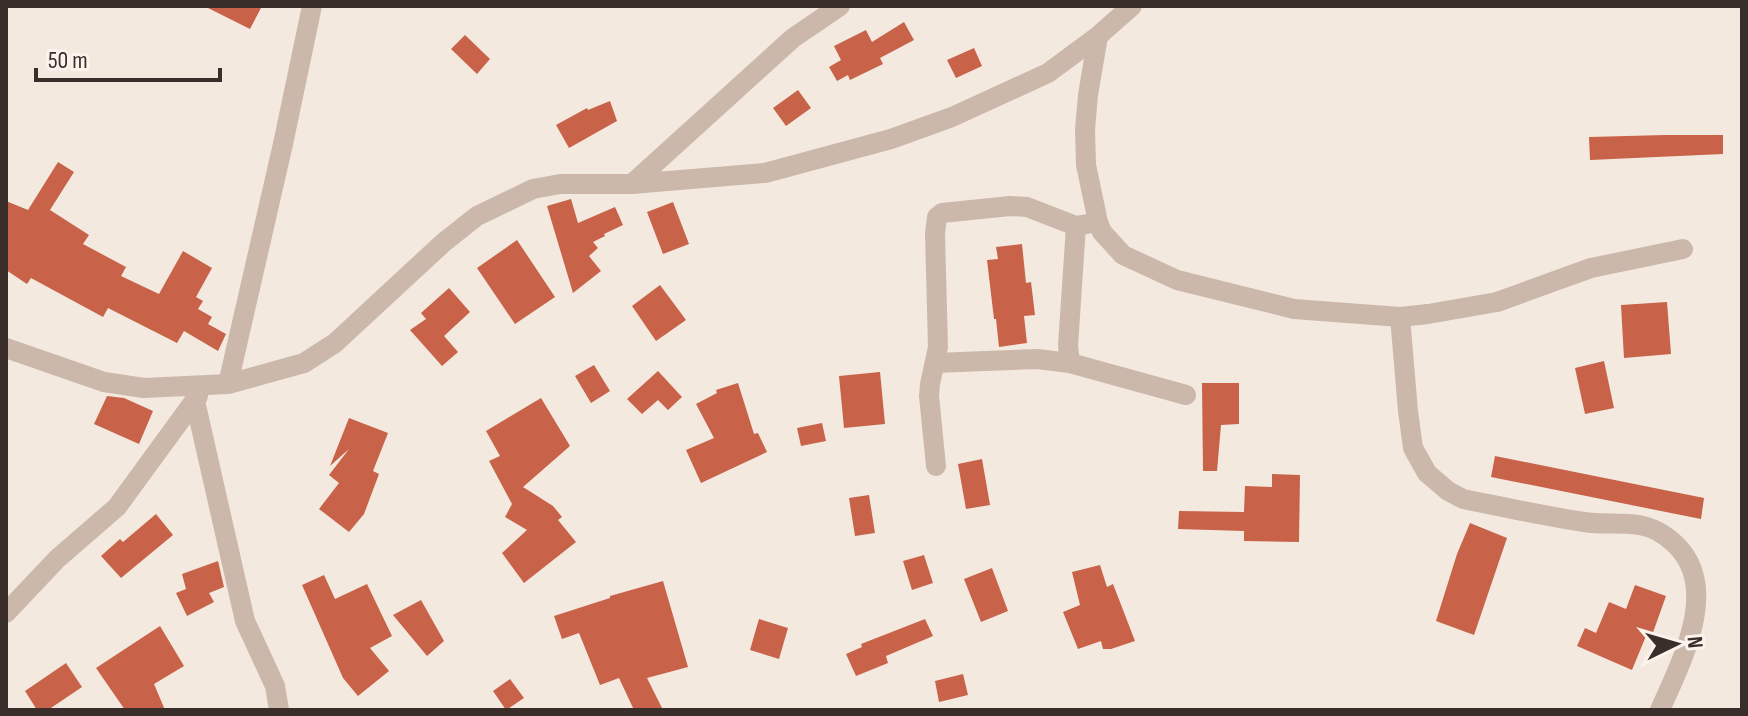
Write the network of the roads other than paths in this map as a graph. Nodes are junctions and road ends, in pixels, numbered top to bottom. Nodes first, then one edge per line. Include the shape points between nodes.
1 (312, 6) edge
2 (840, 6) edge
3 (1132, 6) edge
4 (1098, 36) junction
5 (632, 184) junction
6 (1098, 222) junction
7 (1076, 226) junction
8 (1683, 249) dead end
9 (1400, 317) junction
10 (6, 348) edge
11 (935, 363) junction
12 (1070, 363) junction
13 (228, 384) junction
14 (200, 393) junction
15 (1186, 395) dead end
16 (936, 466) dead end
17 (6, 613) edge
18 (280, 709) edge
19 (1660, 710) edge

1 - 13 street
2 - 5 street via 793,38
3 - 4 street
4 - 5 street via 1048,73 891,139 765,173
4 - 6 street via 1085,130
5 - 13 street via 533,189 477,216 335,343 304,363
6 - 7 street
6 - 9 street via 1123,255 1177,280 1294,309
7 - 11 street via 1027,207 939,215
7 - 12 street
8 - 9 street via 1591,268 1497,302
9 - 19 street via 1413,448 1427,473 1448,491 1463,499 1586,523 1638,525 1655,530 1685,554 1693,569 1696,606 1689,644
10 - 14 street via 104,382
11 - 12 street
11 - 16 street via 929,396
12 - 15 street
13 - 14 street
14 - 17 street via 117,507
14 - 18 street via 245,621

